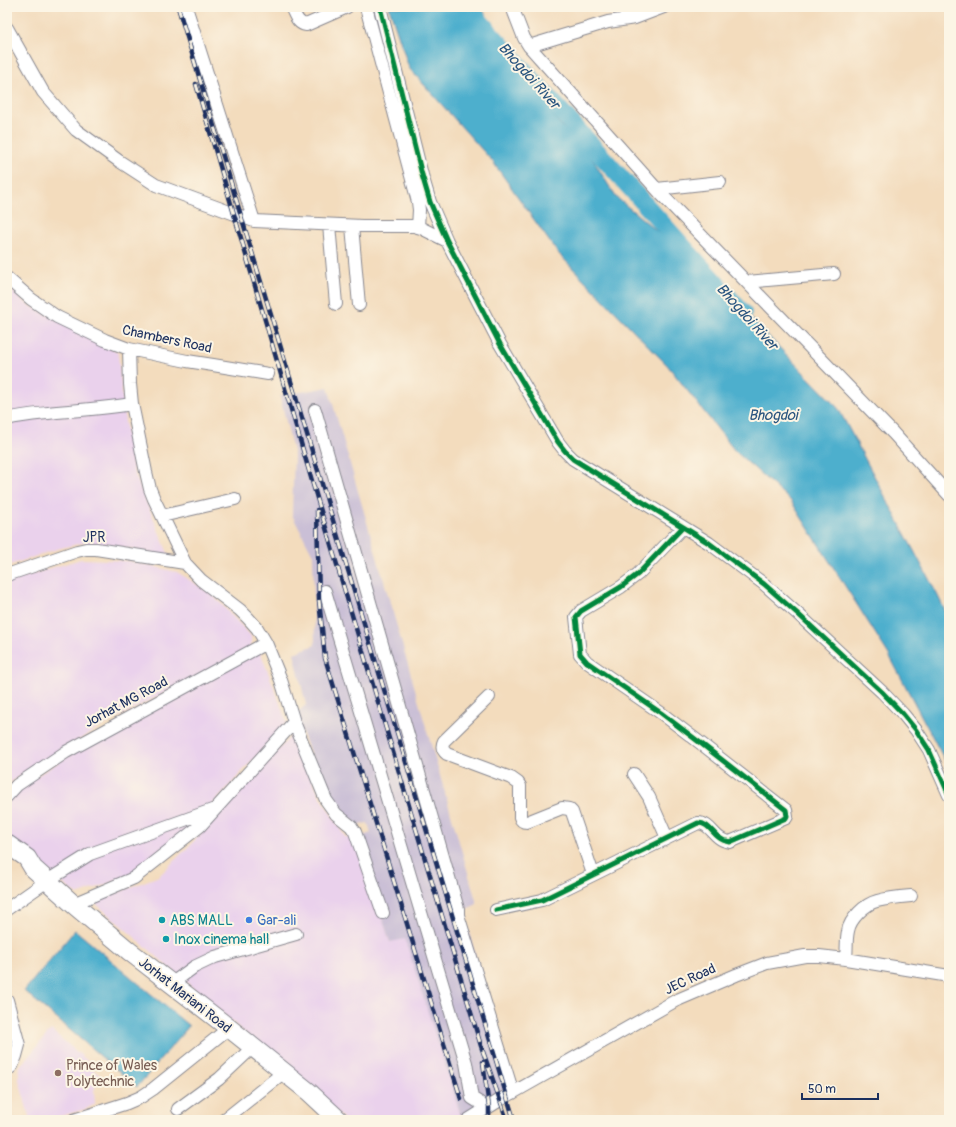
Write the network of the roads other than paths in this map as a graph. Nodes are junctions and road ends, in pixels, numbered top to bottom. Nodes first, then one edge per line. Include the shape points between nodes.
1 (186, 7) edge
2 (291, 7) edge
3 (347, 7) edge
4 (366, 7) edge
5 (380, 7) edge
6 (512, 7) edge
7 (664, 7) edge
8 (7, 28) edge
9 (528, 46) junction
10 (12, 49) edge
11 (720, 182) dead end
12 (658, 189) junction
13 (254, 221) junction
14 (329, 225) junction
15 (352, 226) junction
16 (418, 227) junction
17 (447, 241) junction
18 (834, 274) dead end
19 (7, 278) edge
20 (747, 282) junction
21 (336, 304) dead end
22 (359, 305) dead end
23 (129, 349) junction
24 (268, 374) dead end
25 (132, 404) junction
26 (315, 410) dead end
27 (7, 419) edge
28 (949, 495) edge
29 (235, 499) dead end
30 (162, 516) junction
31 (683, 527) junction
32 (185, 563) junction
33 (7, 575) edge
34 (325, 591) dead end
35 (266, 643) junction
36 (489, 696) dead end
37 (294, 722) junction
38 (634, 774) dead end
39 (949, 795) edge
40 (7, 796) edge
41 (217, 808) junction
42 (667, 838) junction
43 (7, 844) edge
44 (7, 856) edge
45 (33, 868) junction
46 (593, 874) junction
47 (47, 881) junction
48 (911, 896) dead end
49 (73, 904) junction
50 (7, 909) edge
51 (496, 910) dead end
52 (383, 913) dead end
53 (296, 934) dead end
54 (846, 959) junction
55 (949, 976) edge
56 (171, 984) junction
57 (7, 1000) edge
58 (229, 1028) junction
59 (253, 1047) junction
60 (7, 1070) edge
61 (284, 1072) junction
62 (513, 1093) junction
63 (178, 1109) dead end
64 (485, 1109) junction
65 (74, 1120) edge
66 (224, 1120) edge
67 (339, 1120) edge
68 (468, 1120) edge

1 - 13 street
2 - 3 street via 299,22 306,25
4 - 16 street via 418,202
5 - 17 street via 425,189
6 - 9 street
7 - 9 street via 635,18 608,22
8 - 10 street
9 - 12 street
10 - 13 street via 53,105 76,130 119,161 156,184
11 - 12 street
12 - 20 street
13 - 14 street
14 - 15 street
14 - 21 street
15 - 16 street
15 - 22 street
16 - 17 street
17 - 31 street via 500,344 565,451 573,459
18 - 20 street
19 - 23 street, Chambers Road via 31,300 57,317
20 - 28 street via 888,427
23 - 24 street, Chambers Road
23 - 25 street
25 - 27 street
25 - 30 street via 150,489
26 - 62 street via 458,916
29 - 30 street
30 - 32 street
31 - 39 street via 764,584 882,692 916,730 929,750
31 - 42 street via 638,574 621,588 578,614 576,617 580,654 587,662 703,744 786,810 787,816 730,842 719,838 703,823
32 - 33 street, JPR via 96,549 77,551
32 - 35 street via 201,580 248,618 258,628
34 - 64 street via 466,1063 472,1098
35 - 37 street
35 - 40 street, Jorhat MG Road via 66,752 17,785
36 - 46 street via 444,741 443,751 518,783 520,817 523,822 562,808 569,809
37 - 41 street
37 - 52 street via 329,806 355,832
38 - 42 street via 649,797
41 - 47 street via 90,854
41 - 49 street via 200,826 138,875
42 - 46 street
43 - 45 highway, Jorhat Mariani Road via 27,858
44 - 45 highway, Jorhat Mariani Road via 20,866
45 - 47 highway, Jorhat Mariani Road
46 - 51 street via 542,900
47 - 49 highway, Jorhat Mariani Road
47 - 50 street
48 - 54 street via 876,901 856,915 848,930
49 - 56 highway, Jorhat Mariani Road
53 - 56 street via 216,957 194,967
54 - 55 street, JEC Road
54 - 62 street, JEC Road via 805,956 767,963 736,975 675,1001
56 - 58 highway, Jorhat Mariani Road
57 - 60 street via 18,1045 12,1066
58 - 59 highway, Jorhat Mariani Road
58 - 65 street via 141,1097
59 - 61 highway, Jorhat Mariani Road
59 - 63 street via 219,1079
61 - 66 street
61 - 67 highway, Jorhat Mariani Road
62 - 64 street, JEC Road
64 - 68 street, JEC Road

